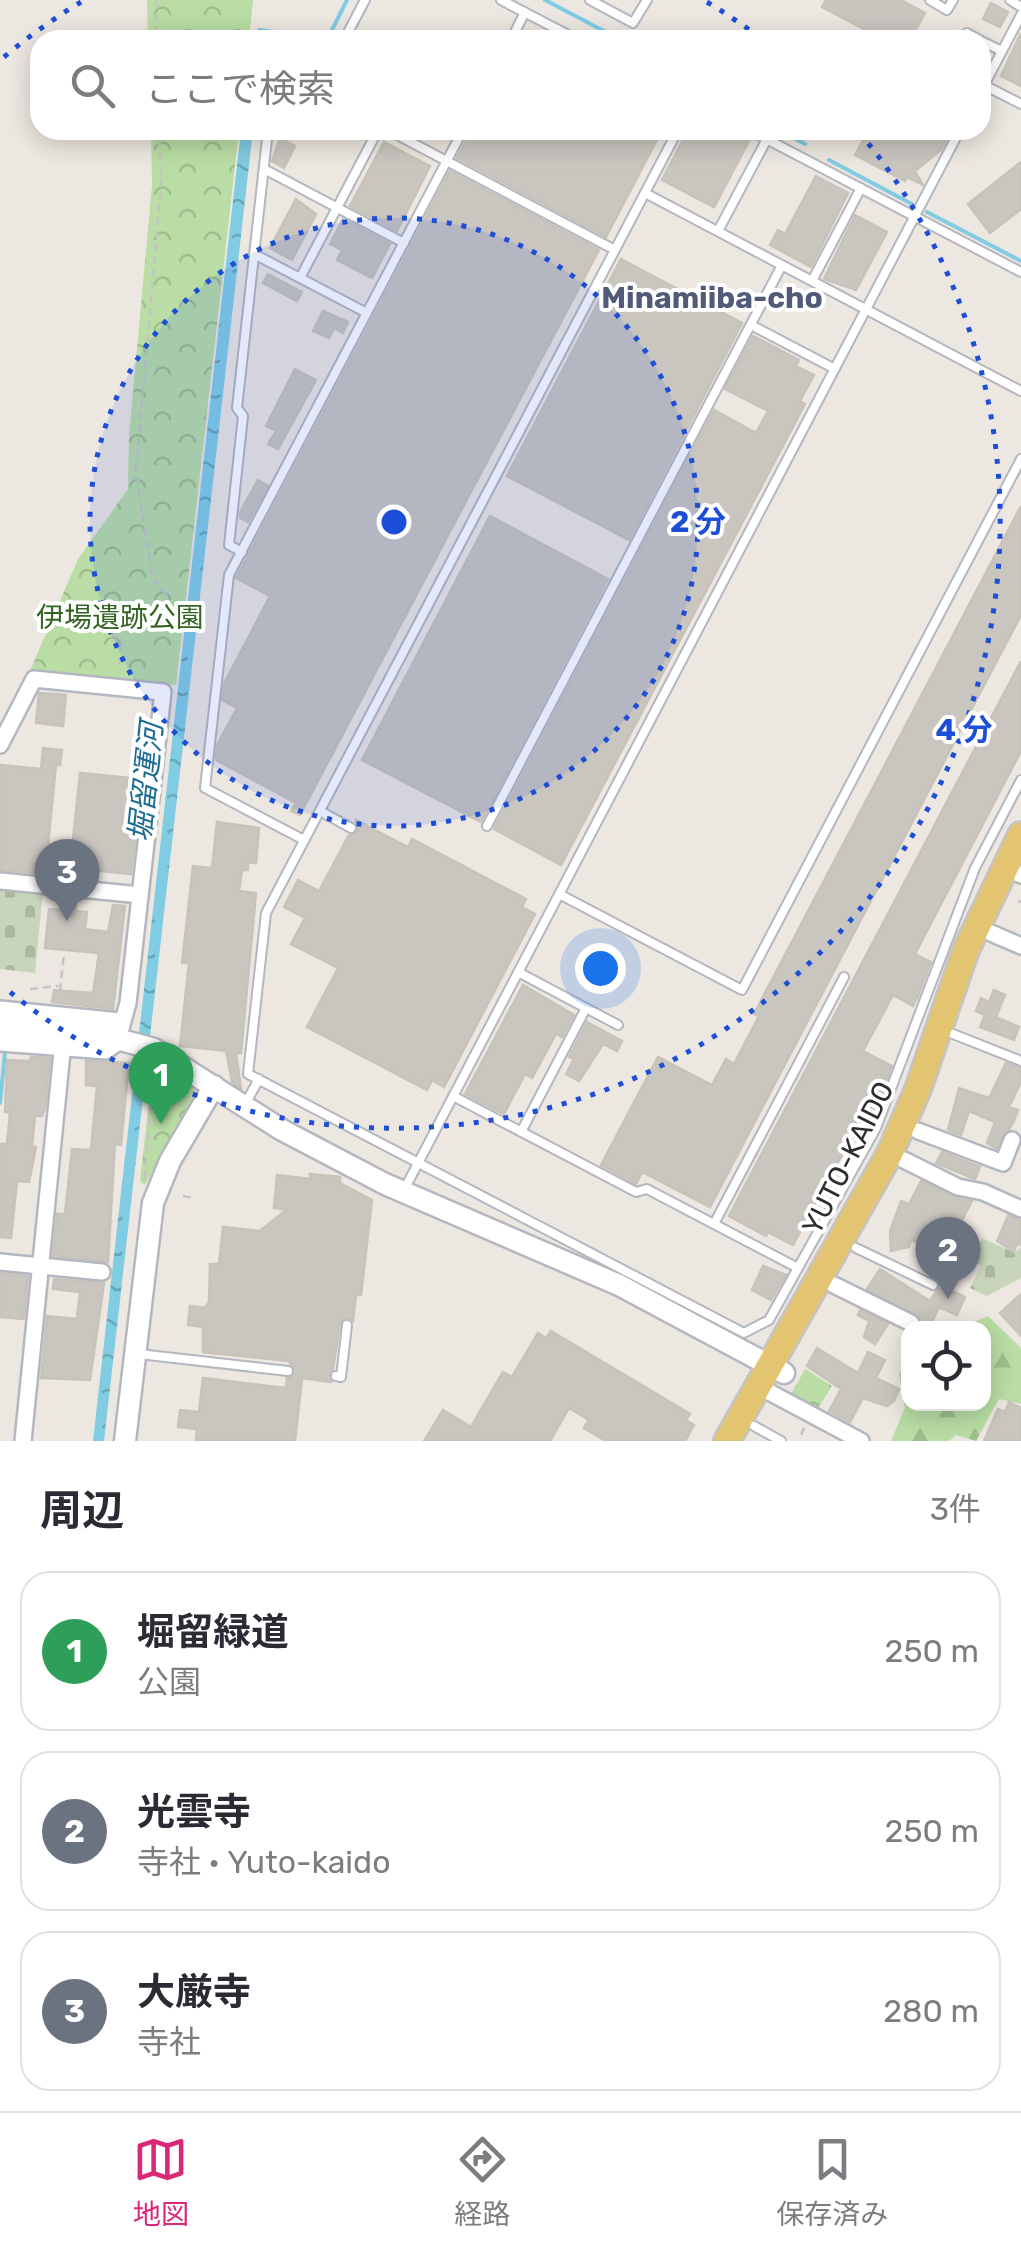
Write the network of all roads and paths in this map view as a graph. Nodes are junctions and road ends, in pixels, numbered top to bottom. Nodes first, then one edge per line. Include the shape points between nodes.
1 (156, 0) edge
2 (366, 0) edge
3 (501, 0) edge
4 (590, 0) edge
5 (647, 0) edge
6 (930, 0) edge
7 (952, 0) edge
8 (1010, 0) edge
9 (1021, 7) edge
10 (525, 12) junction
11 (1021, 15) edge
12 (157, 30) edge
13 (350, 30) edge
14 (515, 30) edge
15 (559, 30) edge
16 (991, 46) edge
17 (1002, 52) junction
18 (991, 73) edge
19 (991, 91) edge
20 (1021, 104) edge
21 (159, 140) edge
22 (267, 140) edge
23 (373, 140) edge
24 (407, 140) edge
25 (458, 140) edge
26 (673, 140) edge
27 (766, 140) edge
28 (769, 140) edge
29 (955, 140) edge
30 (447, 161) junction
31 (264, 169) junction
32 (860, 188) junction
33 (645, 193) junction
34 (338, 208) junction
35 (915, 217) junction
36 (718, 232) junction
37 (404, 243) junction
38 (615, 250) junction
39 (254, 254) junction
40 (782, 265) junction
41 (1021, 272) edge
42 (300, 278) junction
43 (812, 281) junction
44 (866, 310) junction
45 (367, 313) junction
46 (750, 324) junction
47 (835, 369) junction
48 (1021, 391) edge
49 (1021, 458) edge
50 (242, 552) junction
51 (119, 665) dead end
52 (0, 745) edge
53 (1021, 780) edge
54 (320, 811) junction
55 (487, 826) dead end
56 (350, 828) dead end
57 (1021, 835) edge
58 (304, 840) junction
59 (1020, 873) edge
60 (0, 881) edge
61 (559, 894) junction
62 (140, 895) junction
63 (991, 932) junction
64 (1021, 946) edge
65 (64, 952) dead end
66 (518, 972) junction
67 (844, 977) dead end
68 (30, 989) dead end
69 (586, 1008) junction
70 (0, 1009) edge
71 (618, 1025) dead end
72 (0, 1026) edge
73 (130, 1037) junction
74 (932, 1039) junction
75 (63, 1040) junction
76 (0, 1043) edge
77 (1021, 1061) edge
78 (259, 1079) junction
79 (214, 1086) junction
80 (452, 1096) junction
81 (244, 1106) junction
82 (190, 1107) dead end
83 (918, 1131) junction
84 (520, 1132) junction
85 (1012, 1140) dead end
86 (904, 1160) junction
87 (418, 1163) junction
88 (151, 1182) dead end
89 (403, 1193) junction
90 (182, 1196) dead end
91 (193, 1198) dead end
92 (1021, 1209) edge
93 (714, 1224) junction
94 (856, 1248) junction
95 (0, 1262) edge
96 (40, 1266) junction
97 (798, 1268) junction
98 (102, 1272) dead end
99 (834, 1285) junction
100 (933, 1285) dead end
101 (907, 1321) edge
102 (347, 1326) dead end
103 (135, 1354) junction
104 (288, 1371) dead end
105 (336, 1376) dead end
106 (771, 1379) junction
107 (806, 1424) dead end
108 (749, 1434) edge
109 (801, 1435) dead end
110 (23, 1441) edge
111 (125, 1441) edge
112 (727, 1441) edge
113 (782, 1441) edge
114 (861, 1441) edge

1 - 12 path
2 - 13 lane
3 - 10 lane
4 - 5 lane via 634,23
6 - 7 lane via 947,10
8 - 9 lane
10 - 14 lane
10 - 15 lane
11 - 17 lane
16 - 17 lane
17 - 18 lane
19 - 20 lane
21 - 51 path via 136,471 152,576 168,597 122,625 114,640 121,644
22 - 31 lane
23 - 34 lane
24 - 30 lane
25 - 30 lane
26 - 33 lane
27 - 36 lane
28 - 32 lane
29 - 35 lane
30 - 37 lane
30 - 38 lane
31 - 34 lane
31 - 39 lane
32 - 35 lane
32 - 43 lane
33 - 36 lane
33 - 38 lane
34 - 37 lane
34 - 42 lane
35 - 41 lane
35 - 44 lane
36 - 40 lane
37 - 45 lane
38 - 54 lane
39 - 42 lane
39 - 50 lane via 229,545
40 - 43 lane
40 - 46 lane
42 - 45 lane
43 - 44 lane
44 - 47 lane
44 - 48 lane
45 - 50 lane
46 - 47 lane
46 - 55 lane
47 - 61 lane
49 - 61 lane via 742,990
50 - 58 lane via 229,576 205,788
52 - 62 street via 34,679 163,692
53 - 74 lane via 974,868
54 - 56 lane
54 - 58 lane
57 - 74 main road, YUTO-KAIDO
58 - 78 lane via 266,913 248,1074
59 - 63 main road, YUTO-KAIDO
60 - 62 street
61 - 66 lane
62 - 73 street
63 - 64 street
63 - 74 main road, YUTO-KAIDO
65 - 68 path via 60,989
66 - 69 lane
66 - 80 lane
67 - 93 lane
69 - 71 lane
69 - 84 lane
70 - 73 street
72 - 75 street
73 - 75 street
73 - 79 street
74 - 77 lane
74 - 83 main road, YUTO-KAIDO
74 - 97 lane
74 - 106 main road, YUTO-KAIDO via 890,1153
75 - 76 street
75 - 96 street
78 - 81 lane
78 - 87 lane
79 - 81 street
79 - 103 street via 170,1161 154,1204
80 - 84 lane
80 - 87 lane
81 - 89 street
82 - 88 path via 152,1086 142,1178
83 - 85 street via 1004,1164
83 - 86 main road, YUTO-KAIDO
84 - 93 lane
86 - 92 street
86 - 94 main road, YUTO-KAIDO
87 - 89 lane
87 - 97 lane via 744,1332 769,1320
89 - 106 street via 603,1277
90 - 91 path
93 - 97 lane
94 - 99 main road, YUTO-KAIDO
94 - 100 lane
95 - 96 street
96 - 98 street
96 - 110 street
99 - 101 street
99 - 106 main road, YUTO-KAIDO
102 - 105 lane via 342,1377
103 - 104 lane
103 - 111 street
106 - 108 main road, YUTO-KAIDO
106 - 112 main road, YUTO-KAIDO
106 - 114 street
107 - 109 path
108 - 113 lane

